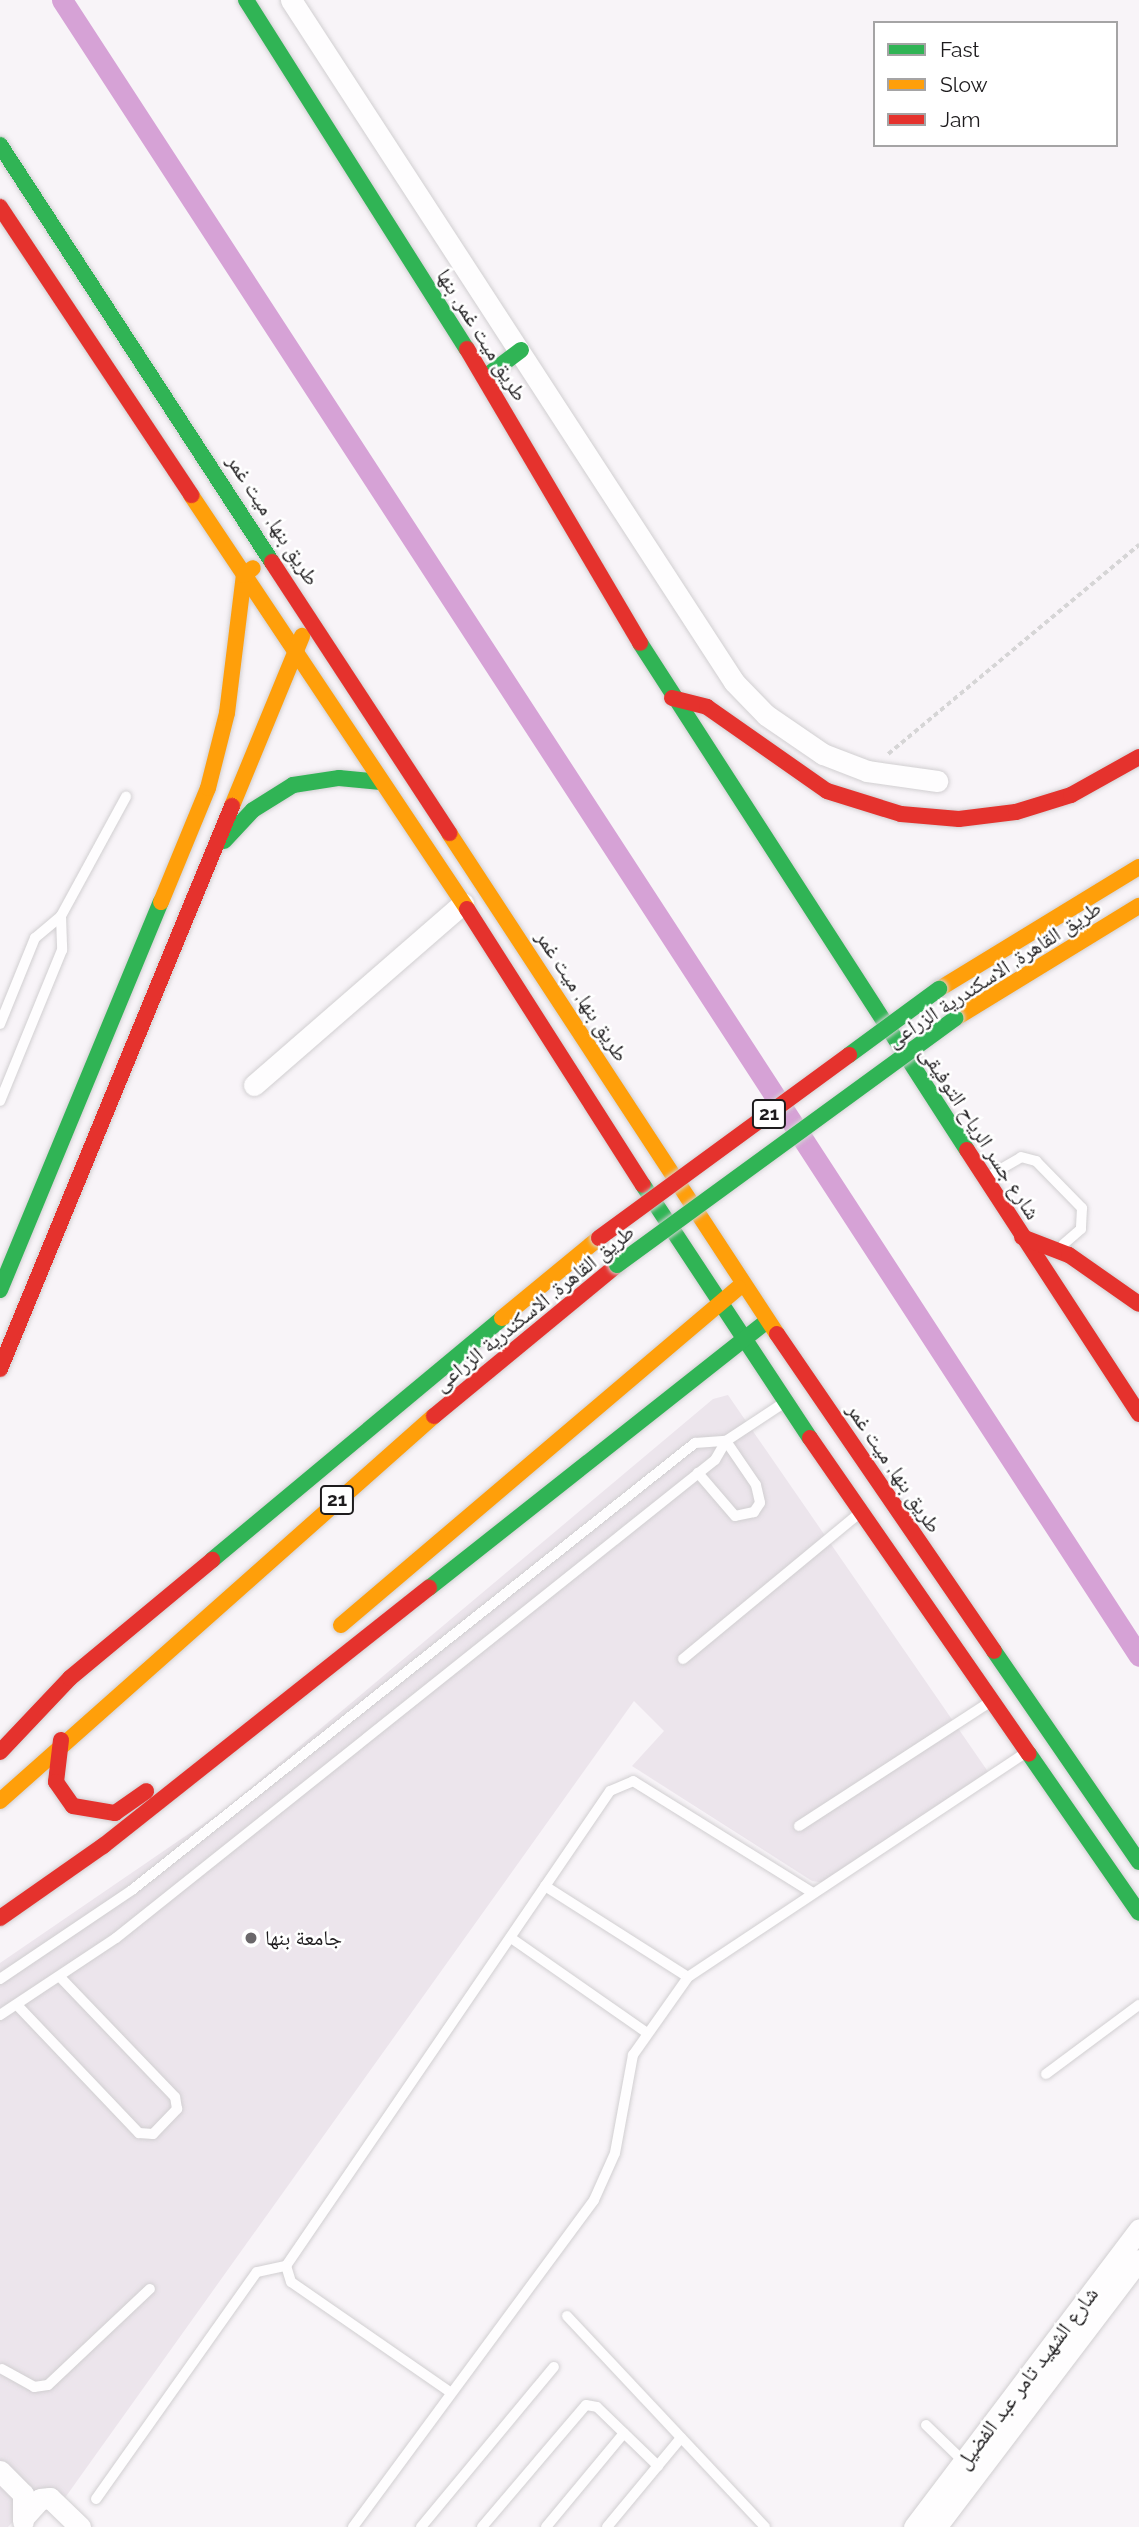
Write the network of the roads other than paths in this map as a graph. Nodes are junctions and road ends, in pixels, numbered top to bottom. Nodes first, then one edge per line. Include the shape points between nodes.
1 (246, 0) edge
2 (291, 0) edge
3 (0, 145) edge
4 (0, 208) edge
5 (50, 220) junction
6 (21, 240) junction
7 (521, 350) junction
8 (485, 377) junction
9 (270, 554) junction
10 (244, 575) junction
11 (310, 616) junction
12 (295, 654) junction
13 (672, 698) junction
14 (1139, 757) edge
15 (937, 781) dead end
16 (381, 782) junction
17 (126, 797) dead end
18 (208, 857) junction
19 (1139, 867) edge
20 (463, 903) junction
21 (1139, 906) edge
22 (61, 916) junction
23 (0, 1024) edge
24 (254, 1084) dead end
25 (0, 1101) edge
26 (984, 1179) junction
27 (1022, 1237) junction
28 (683, 1248) junction
29 (1058, 1249) junction
30 (1040, 1263) junction
31 (743, 1284) junction
32 (0, 1290) edge
33 (688, 1290) dead end
34 (1139, 1304) edge
35 (719, 1306) junction
36 (684, 1312) dead end
37 (768, 1320) junction
38 (742, 1340) junction
39 (667, 1351) junction
40 (0, 1369) edge
41 (811, 1385) junction
42 (785, 1402) junction
43 (1139, 1414) edge
44 (726, 1441) junction
45 (698, 1474) junction
46 (862, 1511) junction
47 (324, 1639) dead end
48 (683, 1660) dead end
49 (70, 1678) junction
50 (994, 1699) junction
51 (17, 1707) dead end
52 (211, 1736) dead end
53 (61, 1740) junction
54 (1028, 1750) junction
55 (0, 1752) edge
56 (0, 1801) edge
57 (799, 1826) dead end
58 (1139, 1862) edge
59 (545, 1886) junction
60 (811, 1892) junction
61 (1139, 1913) edge
62 (0, 1918) edge
63 (511, 1938) junction
64 (688, 1977) junction
65 (61, 1978) junction
66 (0, 1979) edge
67 (17, 2005) junction
68 (1139, 2005) edge
69 (0, 2015) edge
70 (647, 2033) junction
71 (1046, 2074) dead end
72 (1139, 2229) edge
73 (1139, 2260) edge
74 (286, 2266) junction
75 (150, 2289) dead end
76 (567, 2316) dead end
77 (1, 2367) edge
78 (554, 2367) dead end
79 (450, 2392) junction
80 (926, 2425) dead end
81 (624, 2433) junction
82 (681, 2438) junction
83 (964, 2462) junction
84 (658, 2466) junction
85 (1, 2476) edge
86 (96, 2499) dead end
87 (23, 2522) edge
88 (80, 2527) edge
89 (353, 2527) edge
90 (421, 2527) edge
91 (482, 2527) edge
92 (546, 2527) edge
93 (607, 2527) edge
94 (765, 2527) edge
95 (914, 2527) edge
96 (936, 2527) edge

1 - 8 main road, طريق ميت غمر, بنها
2 - 7 street
3 - 5 main road, طريق بنها, ميت غمر
4 - 6 main road
5 - 6 main road
5 - 9 main road, طريق بنها, ميت غمر
6 - 10 main road
7 - 8 main road
7 - 15 street via 734,681 803,743 867,771
8 - 13 main road, طريق ميت غمر, بنها
9 - 10 main road
9 - 11 main road, طريق بنها, ميت غمر
10 - 12 main road
10 - 32 main road via 227,713 208,788
11 - 12 main road
11 - 31 main road, طريق بنها, ميت غمر
12 - 16 main road
12 - 18 main road
13 - 14 main road via 707,707 827,791 920,817 988,817 1035,807
13 - 26 main road, شارع جسر الرياح التوفيقى
16 - 18 main road via 339,778 293,785 253,810
16 - 20 main road
17 - 22 lane
18 - 40 main road
19 - 49 main road, طريق القاهرة, الاسكندرية الزراعى / 21, bridge via 939,989 599,1238
20 - 24 street
20 - 28 main road
21 - 53 main road, طريق القاهرة, الاسكندرية الزراعى / 21, bridge via 956,1018 617,1265
22 - 23 lane via 35,938
22 - 25 lane via 62,950
26 - 27 main road, شارع جسر الرياح التوفيقى
26 - 29 lane via 1015,1158 1036,1161 1083,1213 1080,1229
27 - 29 main road
27 - 30 main road, شارع جسر الرياح التوفيقى
28 - 33 main road
28 - 35 main road
29 - 30 lane
29 - 34 main road
30 - 43 main road, شارع جسر الرياح التوفيقى
31 - 35 main road
31 - 37 main road, طريق بنها, ميت غمر
35 - 38 main road
35 - 39 main road
36 - 39 main road
37 - 38 main road
37 - 41 main road, طريق بنها, ميت غمر
38 - 42 main road
38 - 62 main road via 103,1846
39 - 47 main road
41 - 42 lane
41 - 58 main road, طريق بنها, ميت غمر
42 - 44 lane
42 - 46 main road
44 - 45 lane
44 - 45 lane via 761,1493 754,1512 736,1516
44 - 66 lane via 695,1443 167,1864
45 - 65 lane
46 - 48 lane
46 - 50 main road
49 - 51 main road
49 - 55 main road, طريق القاهرة, الاسكندرية الزراعى / 21
50 - 54 main road
50 - 57 lane
52 - 53 main road via 128,1807 100,1815 73,1806 55,1782
53 - 56 main road, طريق القاهرة, الاسكندرية الزراعى / 21
54 - 60 lane
54 - 61 main road
59 - 60 lane via 615,1784 632,1781
59 - 63 lane
59 - 64 lane
60 - 64 lane
63 - 70 lane
63 - 74 lane
64 - 70 lane
65 - 67 lane
65 - 67 lane via 175,2097 177,2109 153,2133 139,2133
67 - 69 lane
68 - 71 lane
70 - 79 lane via 625,2081 607,2178
72 - 83 street, شارع الشهيد تامر عبد الفضيل
73 - 96 street, شارع الشهيد تامر عبد الفضيل
74 - 79 lane via 291,2282
74 - 86 lane via 257,2272
75 - 77 lane via 48,2385 34,2387
76 - 82 lane
78 - 90 lane
79 - 89 lane
80 - 83 lane
81 - 84 lane
81 - 91 lane via 586,2405
81 - 92 lane
82 - 84 lane
82 - 94 lane
83 - 95 street, شارع الشهيد تامر عبد الفضيل
84 - 93 lane
85 - 87 street via 23,2494
87 - 88 street via 40,2499 50,2498

